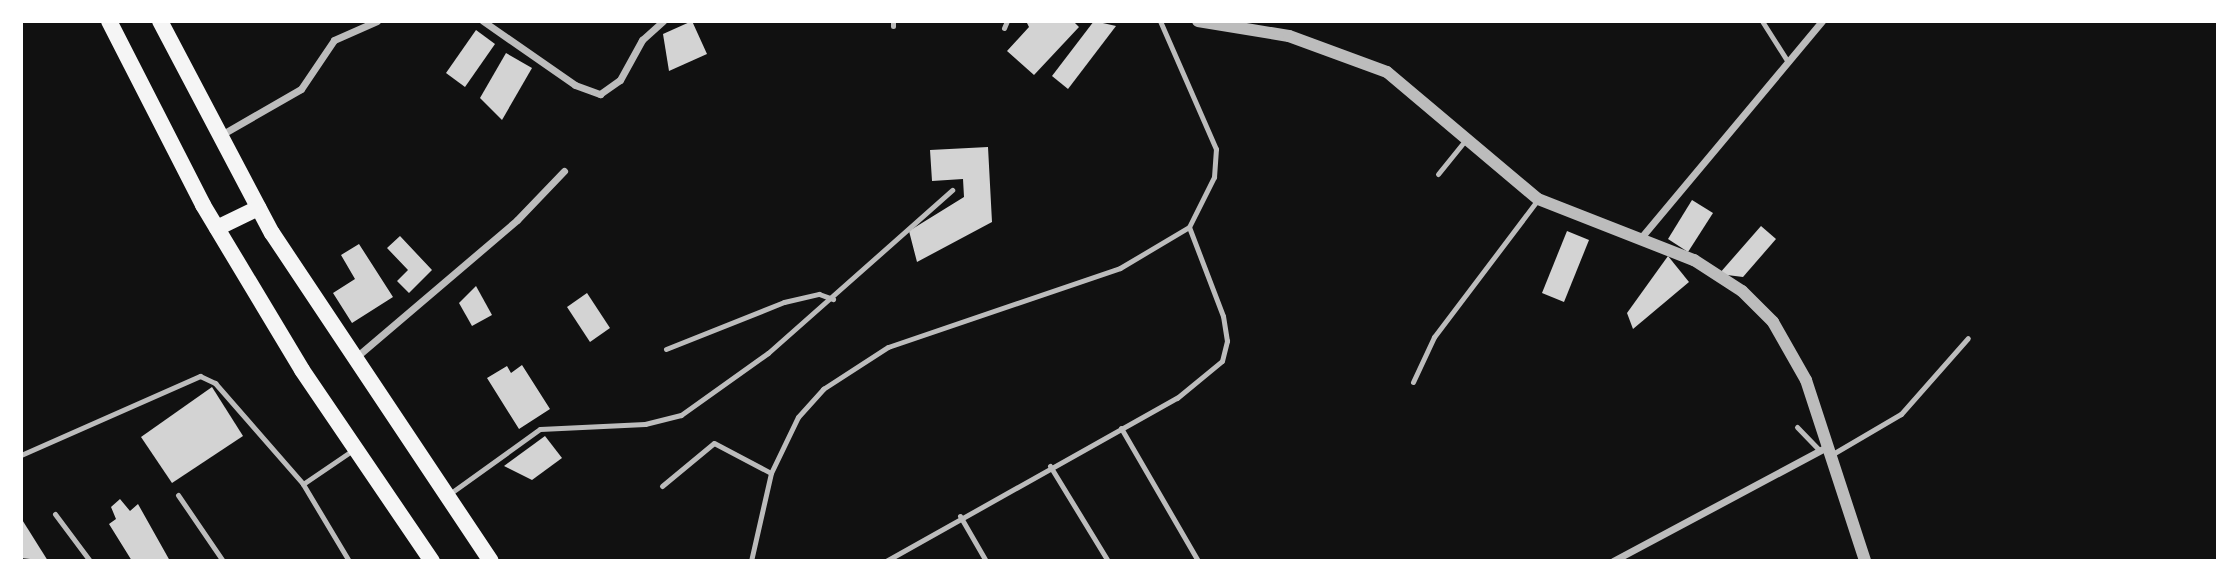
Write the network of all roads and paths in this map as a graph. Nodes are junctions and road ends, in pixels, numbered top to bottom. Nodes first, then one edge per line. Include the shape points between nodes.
1 (109, 21) edge
2 (160, 21) edge
3 (377, 21) edge
4 (482, 21) edge
5 (663, 21) edge
6 (1007, 21) edge
7 (1160, 21) edge
8 (1198, 21) edge
9 (1762, 21) edge
10 (1822, 21) edge
11 (1004, 28) dead end
12 (1788, 62) junction
13 (218, 137) junction
14 (1468, 138) junction
15 (564, 171) dead end
16 (1438, 174) dead end
17 (952, 190) dead end
18 (1538, 199) junction
19 (258, 208) junction
20 (1189, 227) junction
21 (217, 228) junction
22 (1639, 240) junction
23 (833, 299) junction
24 (1968, 338) dead end
25 (666, 349) dead end
26 (355, 359) junction
27 (1413, 382) dead end
28 (1797, 427) dead end
29 (1121, 428) junction
30 (355, 448) junction
31 (1826, 451) junction
32 (21, 454) edge
33 (1050, 466) junction
34 (771, 473) junction
35 (303, 484) junction
36 (662, 486) dead end
37 (178, 495) dead end
38 (446, 497) junction
39 (55, 514) dead end
40 (960, 516) junction
41 (90, 561) edge
42 (223, 561) edge
43 (349, 561) edge
44 (432, 561) edge
45 (491, 561) edge
46 (751, 561) edge
47 (886, 561) edge
48 (986, 561) edge
49 (1108, 561) edge
50 (1198, 561) edge
51 (1613, 561) edge
52 (1865, 561) edge

1 - 21 main road
2 - 13 main road
3 - 13 street via 334,40 301,89
4 - 5 street via 575,85 600,94 620,80 642,40
6 - 11 lane
7 - 20 lane via 1216,149 1212,184
8 - 14 street via 1289,36 1366,62
9 - 12 lane
10 - 12 street
12 - 22 street
13 - 19 main road
14 - 16 lane
14 - 18 street
15 - 26 street via 516,220
17 - 23 lane via 904,227 878,261
18 - 22 street
18 - 27 lane via 1434,337
19 - 21 main road
19 - 26 main road
20 - 29 lane via 1223,316 1226,353 1196,385
20 - 34 lane via 1138,260 862,360 798,416
21 - 30 main road
22 - 31 street via 1694,260 1759,306 1806,380
23 - 25 lane via 819,294 784,302
23 - 38 lane via 681,415 645,424 540,429
24 - 31 lane via 1901,414
26 - 38 main road
28 - 31 lane
29 - 33 lane
29 - 50 lane
30 - 35 lane
30 - 44 main road
31 - 51 street
31 - 52 street
32 - 35 lane via 200,376 215,383
33 - 40 lane
33 - 49 lane
34 - 36 lane via 714,443
34 - 46 lane
35 - 43 lane
37 - 42 lane
38 - 45 main road
39 - 41 lane
40 - 47 lane
40 - 48 lane

